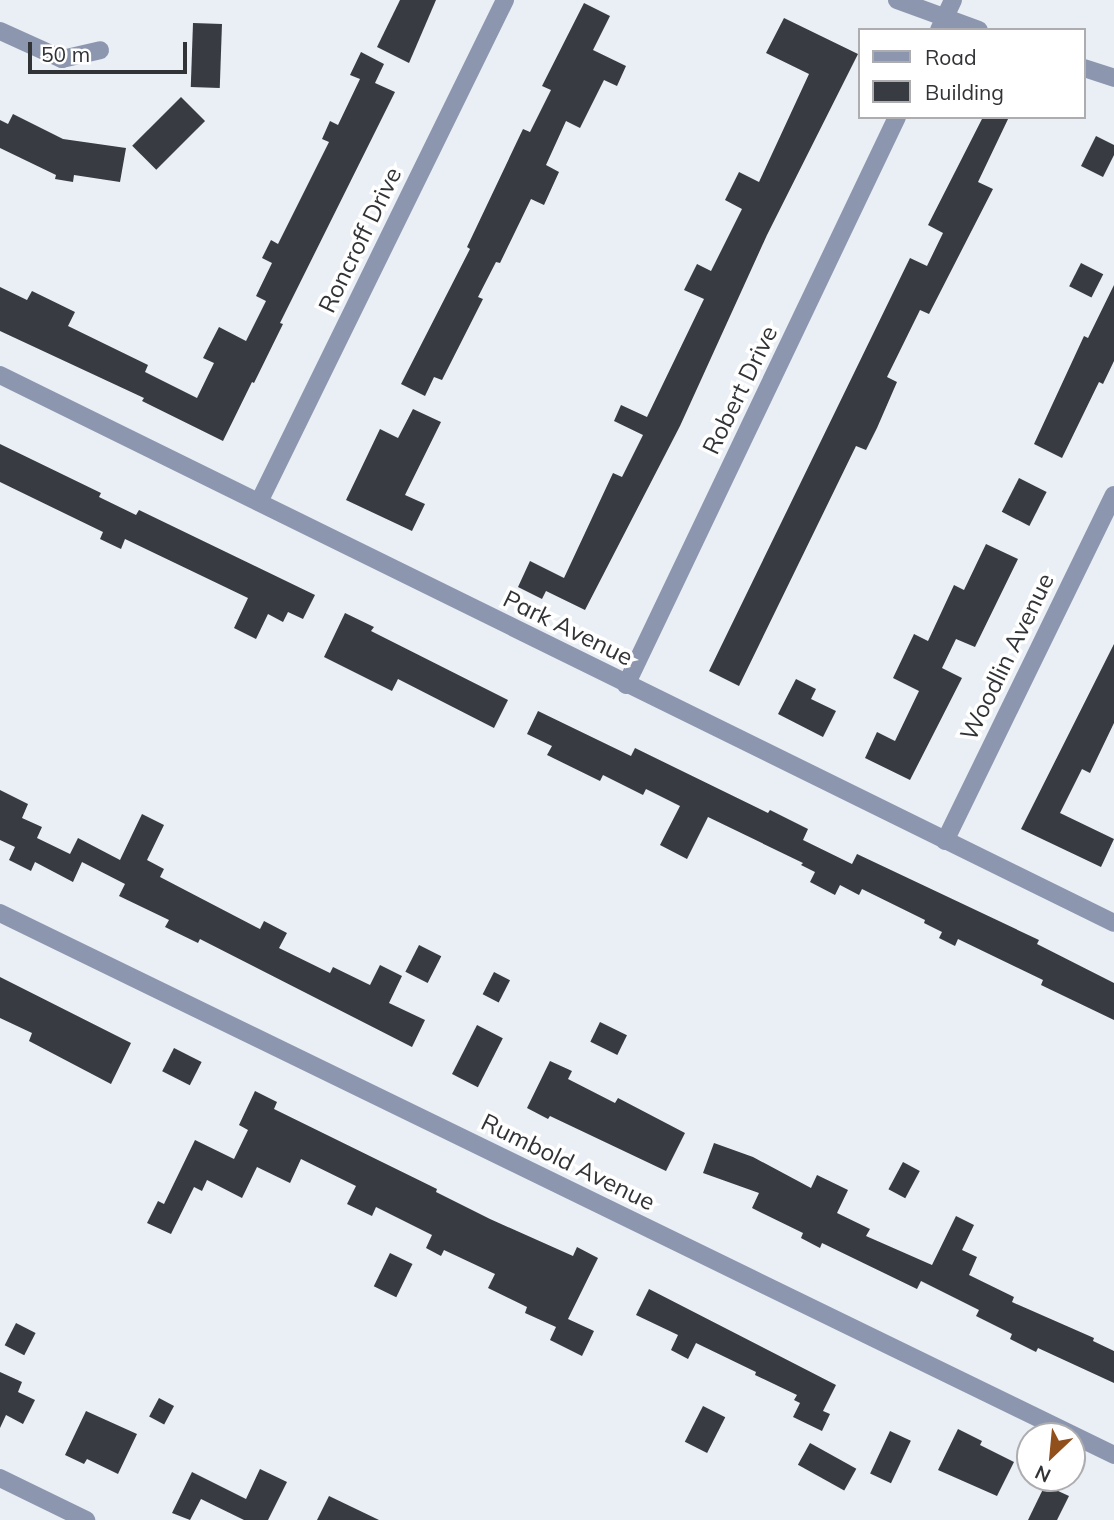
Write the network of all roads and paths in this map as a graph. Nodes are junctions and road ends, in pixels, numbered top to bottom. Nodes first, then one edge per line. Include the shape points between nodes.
1 (505, 0) edge
2 (897, 0) edge
3 (953, 0) edge
4 (942, 24) edge
5 (967, 28) edge
6 (0, 31) edge
7 (100, 50) dead end
8 (1086, 69) edge
9 (1114, 78) edge
10 (896, 119) edge
11 (0, 375) edge
12 (1114, 495) edge
13 (259, 502) junction
14 (626, 685) junction
15 (945, 841) junction
16 (0, 913) edge
17 (1114, 923) edge
18 (1114, 1455) edge
19 (0, 1478) edge
20 (86, 1520) edge

1 - 13 street, Roncroff Drive
2 - 4 street
3 - 4 street
4 - 5 street
6 - 7 street via 62,59
8 - 9 street
10 - 14 street, Robert Drive
11 - 13 street, Park Avenue
12 - 15 street, Woodlin Avenue
13 - 14 street, Park Avenue
14 - 15 street, Park Avenue
15 - 17 street, Park Avenue
16 - 18 street, Rumbold Avenue
19 - 20 street

